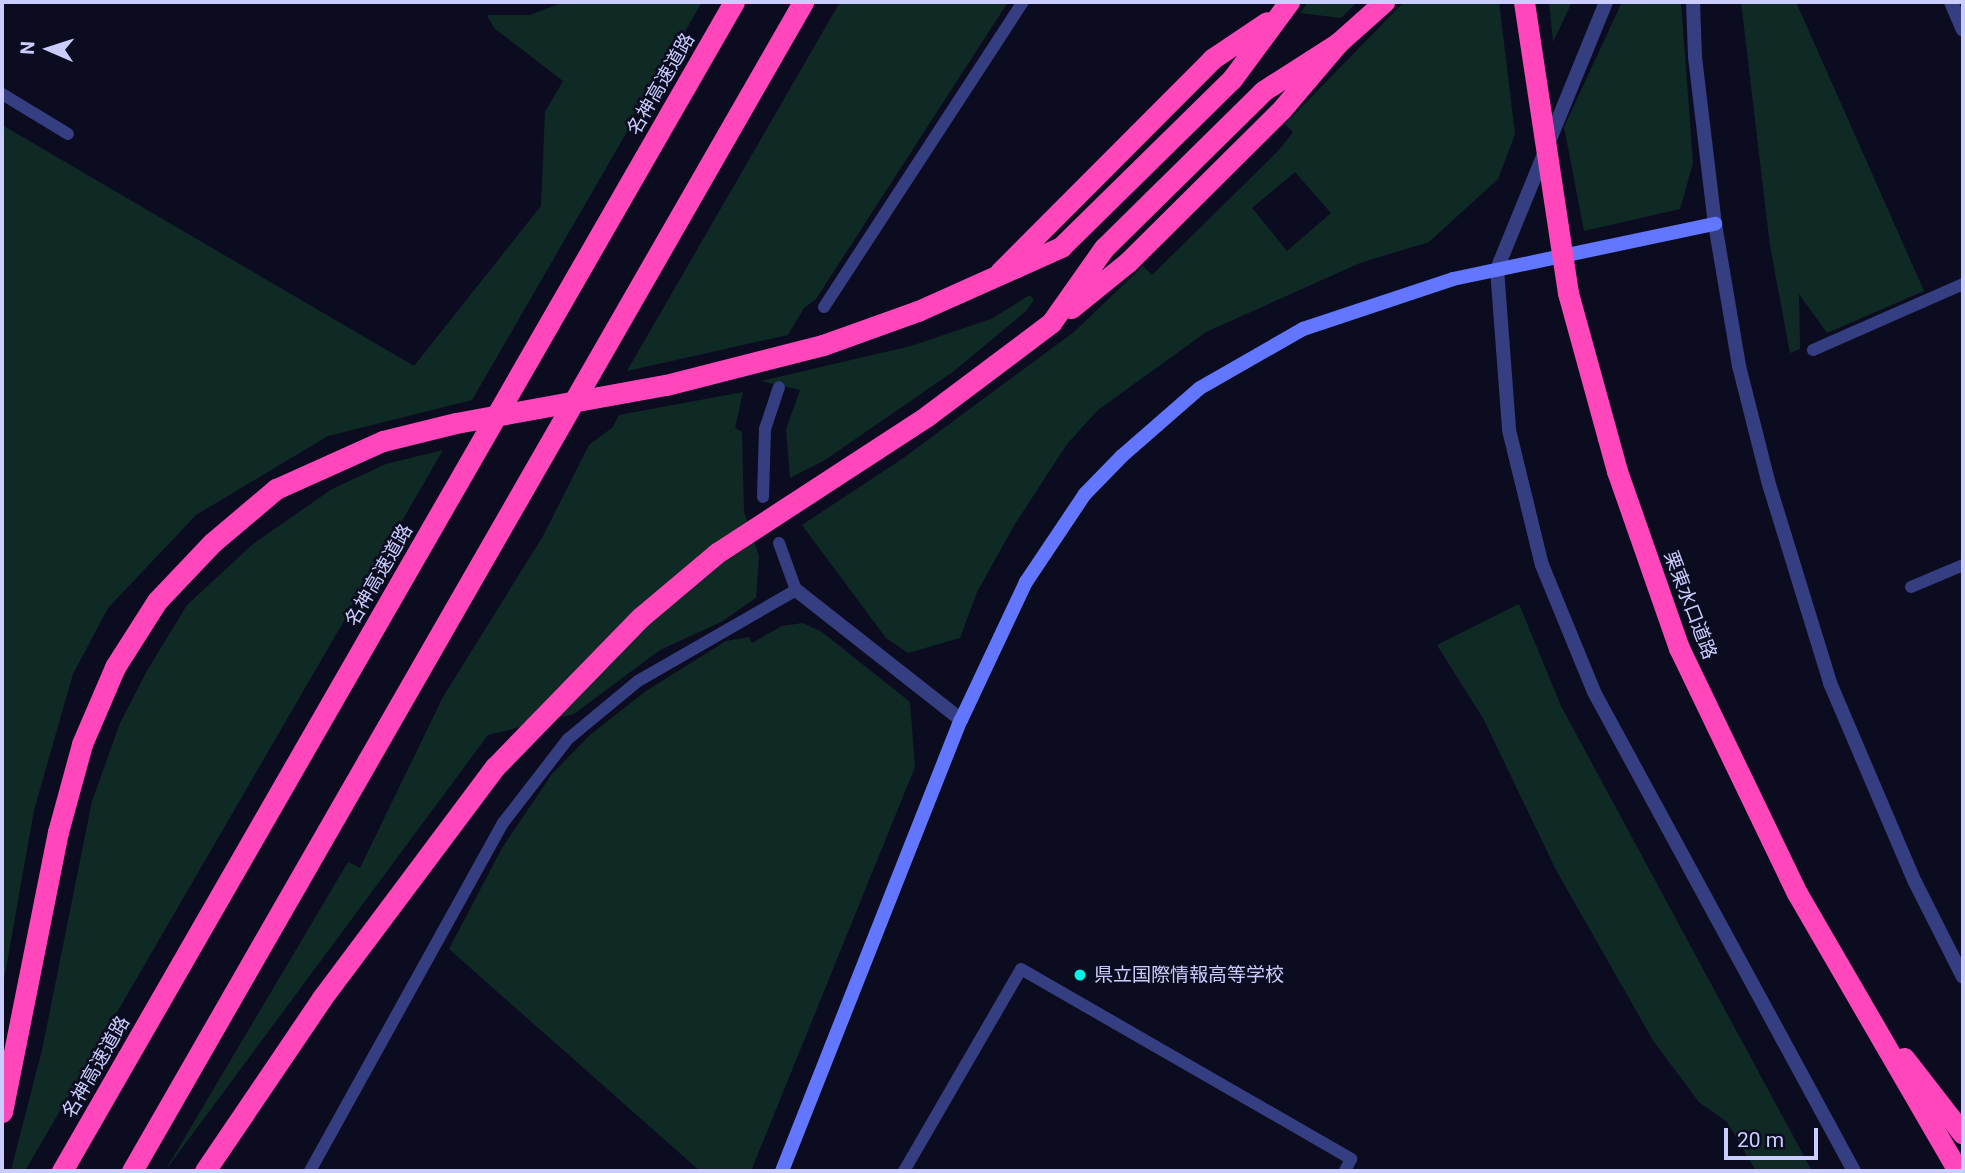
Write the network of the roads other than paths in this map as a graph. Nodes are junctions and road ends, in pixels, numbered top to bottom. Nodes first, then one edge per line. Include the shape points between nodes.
1 (734, 2) edge
2 (803, 2) edge
3 (1023, 2) edge
4 (1524, 2) edge
5 (1606, 2) edge
6 (1693, 2) edge
7 (1951, 2) edge
8 (1383, 3) edge
9 (1285, 8) edge
10 (1963, 30) edge
11 (2, 94) edge
12 (68, 134) dead end
13 (1715, 224) junction
14 (1497, 270) junction
15 (1963, 284) edge
16 (824, 307) dead end
17 (1813, 350) dead end
18 (779, 387) dead end
19 (763, 497) dead end
20 (779, 543) dead end
21 (1963, 565) edge
22 (1911, 587) dead end
23 (796, 590) junction
24 (961, 720) junction
25 (1963, 977) edge
26 (1851, 990) junction
27 (2, 1112) edge
28 (1963, 1134) edge
29 (62, 1171) edge
30 (132, 1171) edge
31 (205, 1171) edge
32 (310, 1171) edge
33 (782, 1171) edge
34 (904, 1171) edge
35 (1345, 1171) edge
36 (1854, 1171) edge
37 (1944, 1171) edge
38 (1958, 1171) edge

1 - 29 highway, 名神高速道路
2 - 30 highway
3 - 16 lane
4 - 26 highway, 栗東水口道路, bridge via 1568,293 1617,471 1679,648 1797,893
5 - 14 street
6 - 13 street
7 - 10 street
8 - 31 highway via 1338,43 1254,100 1104,247 1051,323 927,416 717,553 632,627 495,767 322,998
9 - 27 highway, bridge via 1232,79 1060,247 824,345 666,385 383,441 276,489 157,601 115,667 82,744 58,832
11 - 12 lane
13 - 14 street
13 - 25 street via 1740,366 1768,481 1830,683 1915,882
14 - 24 street via 1453,279 1303,329 1241,361 1161,418 1085,494 1026,582
14 - 36 street via 1509,430 1542,565 1594,692
15 - 17 lane
18 - 19 lane via 765,429
20 - 23 lane
21 - 22 lane
23 - 24 street
23 - 32 lane via 638,681 568,739 503,823
24 - 33 street
26 - 28 highway
26 - 37 highway
26 - 38 highway, 栗東水口道路
34 - 35 lane via 1021,970 1351,1159

